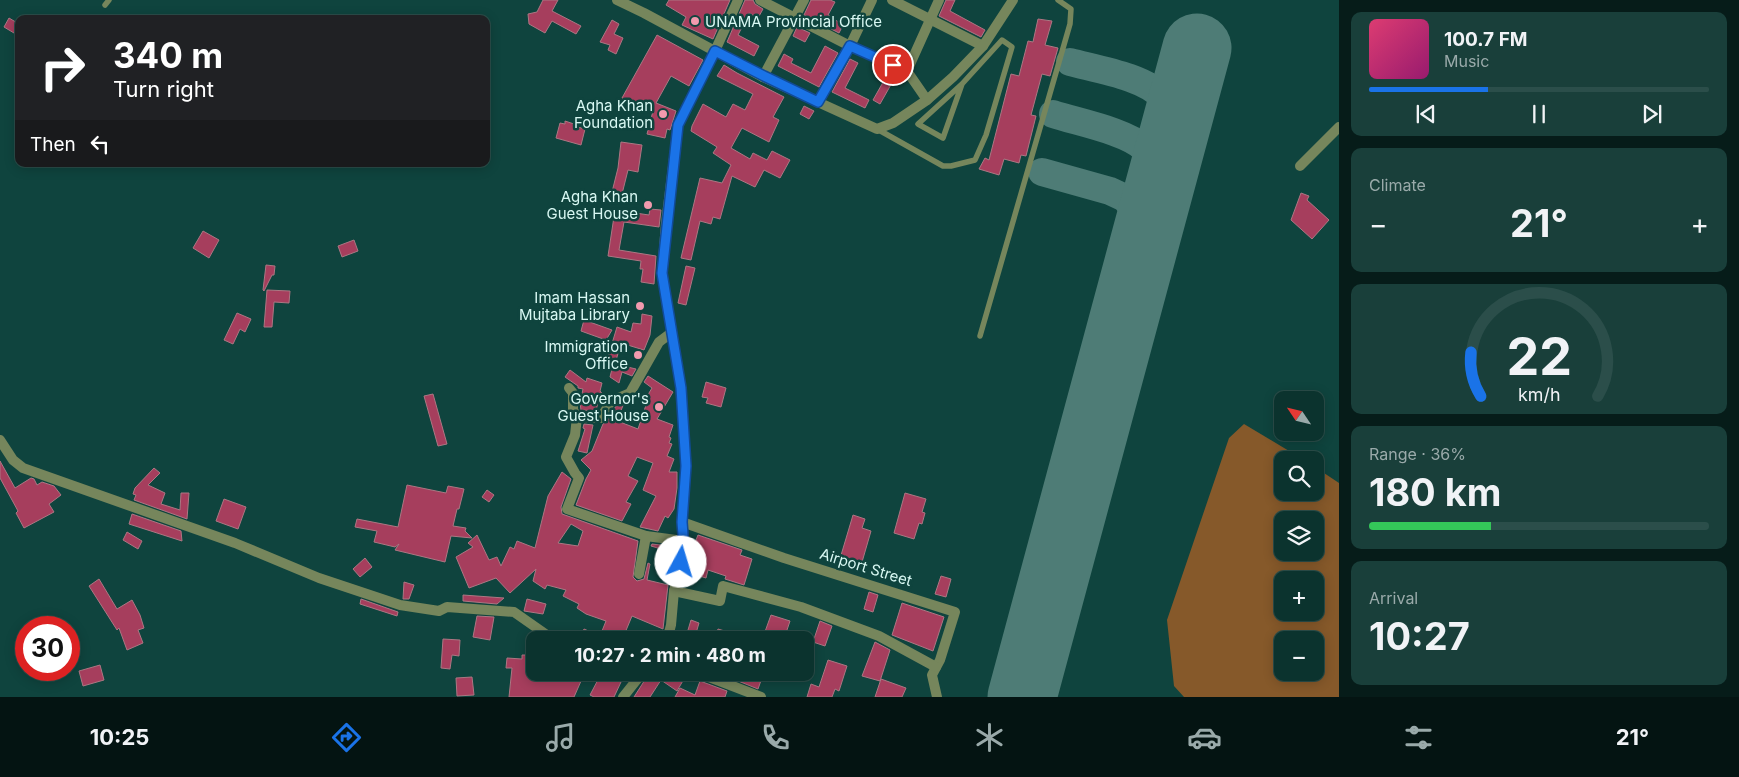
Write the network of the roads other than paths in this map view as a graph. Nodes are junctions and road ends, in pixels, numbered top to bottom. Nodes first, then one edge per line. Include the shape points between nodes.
1 (616, 0) edge
2 (738, 0) edge
3 (760, 0) edge
4 (804, 0) edge
5 (872, 0) edge
6 (892, 0) edge
7 (939, 0) edge
8 (1014, 0) edge
9 (1058, 0) edge
10 (794, 18) junction
11 (929, 19) junction
12 (850, 46) junction
13 (983, 46) junction
14 (715, 51) junction
15 (907, 71) junction
16 (764, 76) junction
17 (962, 84) junction
18 (927, 100) junction
19 (818, 102) junction
20 (1339, 127) edge
21 (877, 129) junction
22 (1300, 166) dead end
23 (671, 333) junction
24 (980, 336) dead end
25 (570, 388) dead end
26 (577, 417) junction
27 (0, 440) edge
28 (682, 522) junction
29 (646, 536) junction
30 (684, 541) junction
31 (639, 574) dead end
32 (674, 591) junction
33 (541, 631) edge
34 (669, 631) edge
35 (936, 667) junction
36 (636, 681) edge
37 (719, 681) edge
38 (623, 697) edge
39 (761, 697) edge
40 (937, 697) edge

1 - 14 street
2 - 14 street
3 - 10 street
4 - 10 street
5 - 12 street
6 - 11 street
7 - 11 street
8 - 13 street
9 - 24 lane via 1071,9 1070,24
10 - 12 street
10 - 16 street
11 - 13 street
11 - 15 street
12 - 15 street
12 - 19 street
13 - 18 street
14 - 16 street
14 - 23 street via 678,125 662,273
15 - 18 street
16 - 19 street
17 - 17 lane via 943,138 918,124 940,104
17 - 21 lane via 1002,40 1012,47 986,135 975,160 944,166
18 - 21 street via 893,123
19 - 21 street
20 - 22 street
23 - 26 street via 659,342 630,394 611,401 601,418
23 - 28 street via 681,388 686,466
25 - 26 street
26 - 29 street via 575,434 566,457 580,478 566,509
27 - 33 street via 13,460 23,468 235,544 319,578 400,605 439,612 448,607 514,612
28 - 30 street
28 - 35 street, Airport Street via 955,612
29 - 30 street
29 - 31 street
30 - 32 street
32 - 34 street
32 - 35 street via 720,601 723,586 801,606 880,636
35 - 40 street, Airport Street via 932,675
36 - 38 street
37 - 39 street

